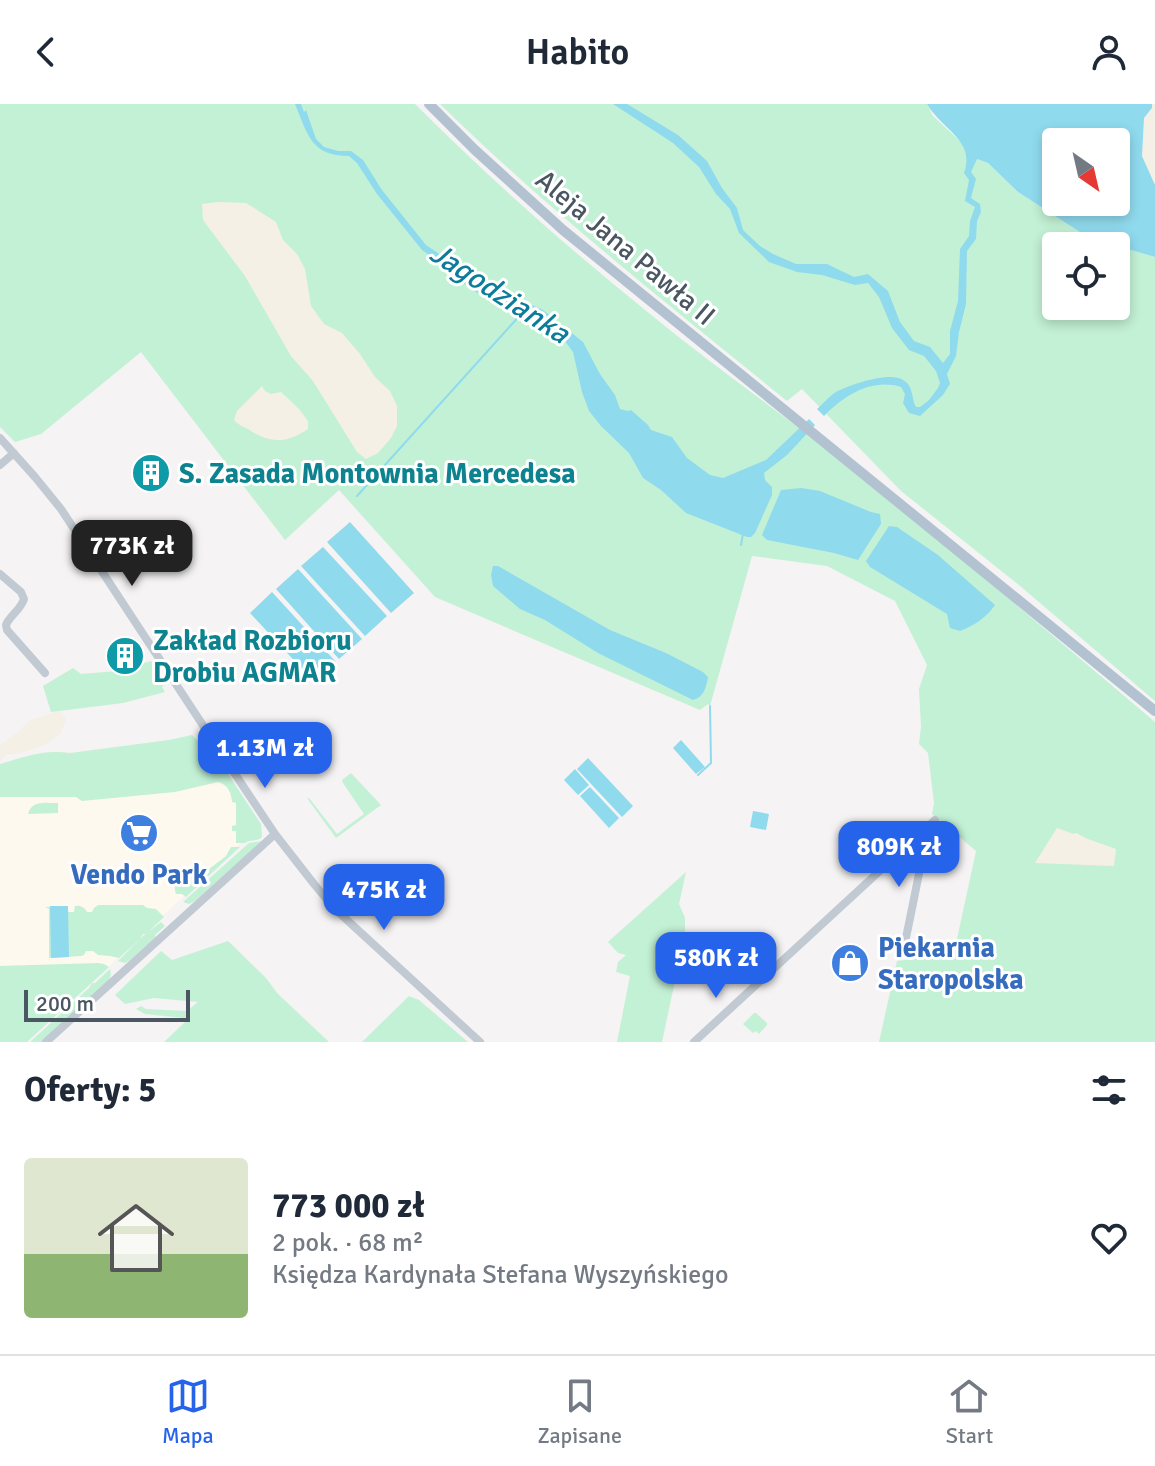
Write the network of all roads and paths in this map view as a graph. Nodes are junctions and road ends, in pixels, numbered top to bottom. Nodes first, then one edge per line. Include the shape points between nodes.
1 (429, 104) edge
2 (0, 438) edge
3 (14, 453) junction
4 (0, 465) edge
5 (0, 574) edge
6 (45, 673) dead end
7 (1155, 711) edge
8 (935, 820) dead end
9 (920, 833) junction
10 (275, 834) junction
11 (906, 938) dead end
12 (46, 1042) edge
13 (480, 1042) edge
14 (694, 1042) edge

1 - 7 main road, Aleja Jana Pawła II via 563,230
2 - 3 street
3 - 4 street
3 - 10 street via 61,509
5 - 6 street via 24,599 8,619 7,630
8 - 9 street
9 - 11 street via 926,839
9 - 14 street
10 - 12 street
10 - 13 street via 335,909

